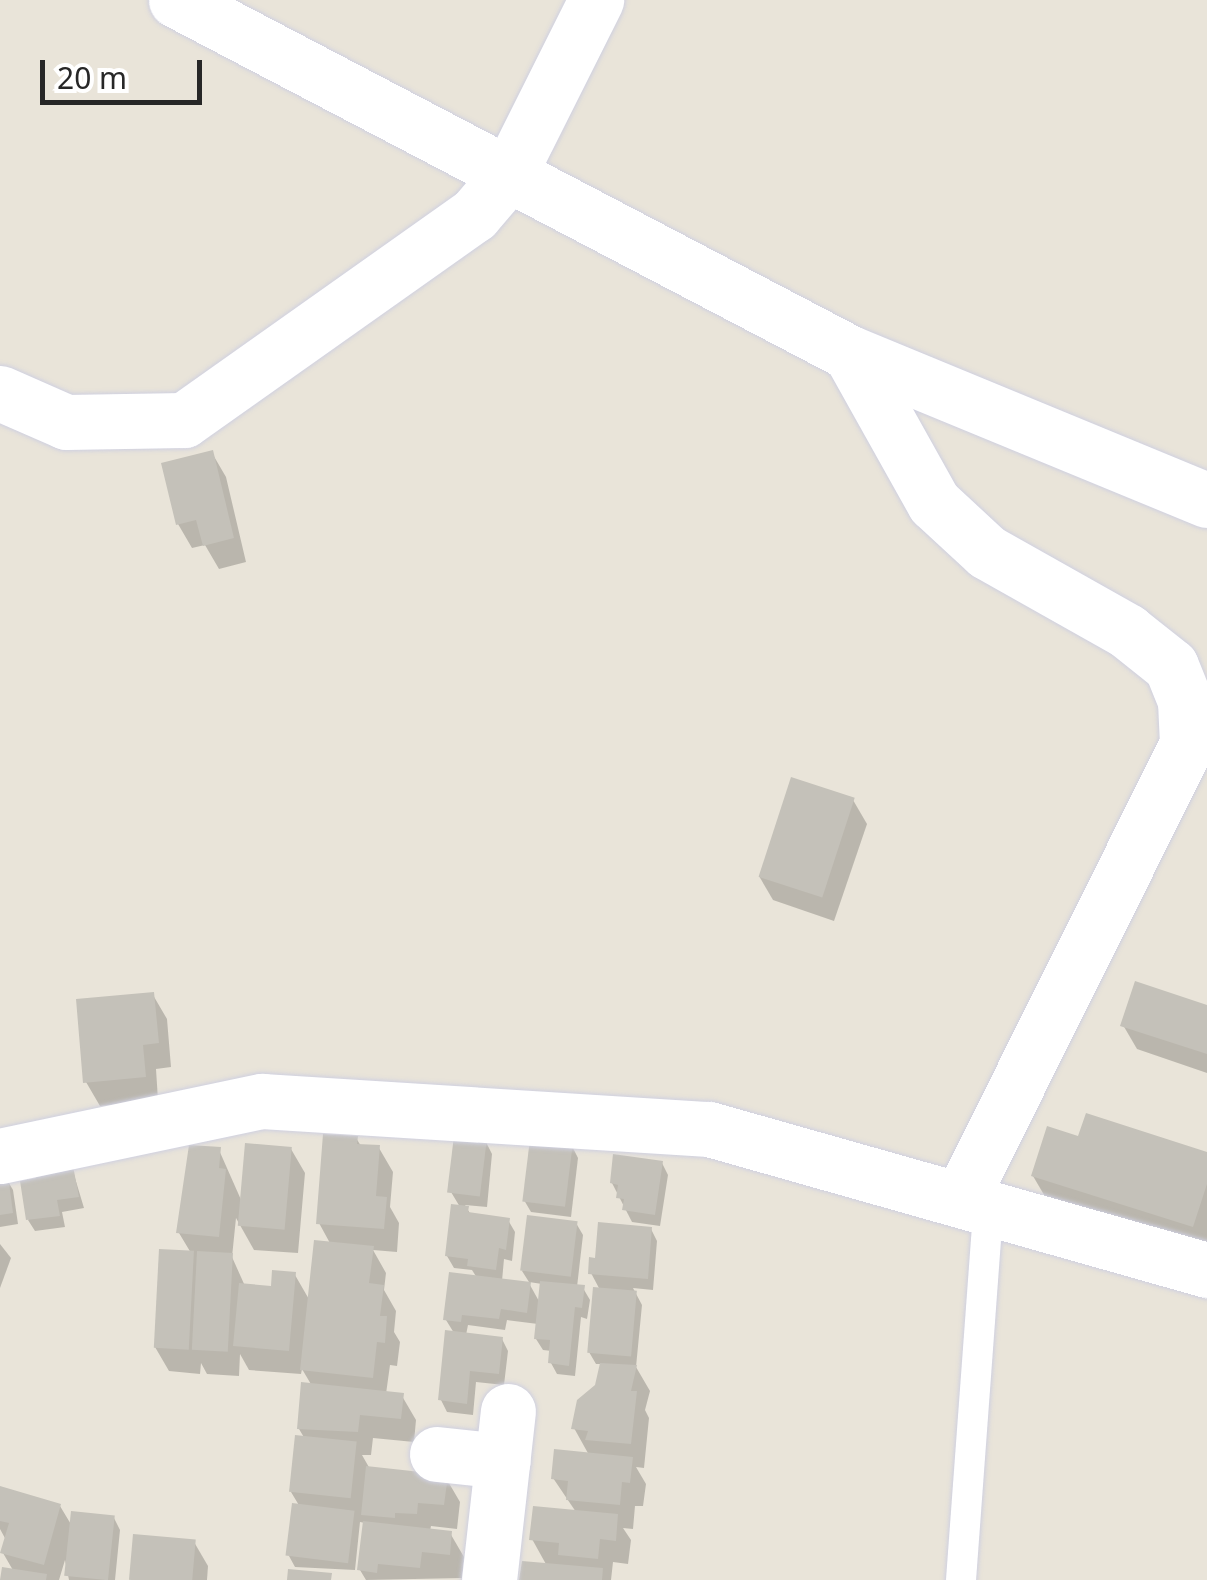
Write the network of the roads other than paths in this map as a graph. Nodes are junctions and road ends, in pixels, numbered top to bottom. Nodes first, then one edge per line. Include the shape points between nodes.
1 (176, 0) edge
2 (596, 0) edge
3 (509, 174) junction
4 (850, 352) junction
5 (0, 394) edge
6 (1207, 500) edge
7 (0, 1156) edge
8 (974, 1203) junction
9 (1207, 1270) edge
10 (437, 1454) dead end
11 (489, 1580) edge
12 (961, 1580) edge

1 - 3 street
2 - 3 street
3 - 4 street
3 - 5 street via 474,214 184,420 66,422
4 - 6 street
4 - 8 street via 934,503 987,552 1127,631 1171,666 1185,702 1186,744
7 - 8 street via 262,1101 709,1130
8 - 9 street
8 - 12 lane
10 - 11 street via 506,1436

